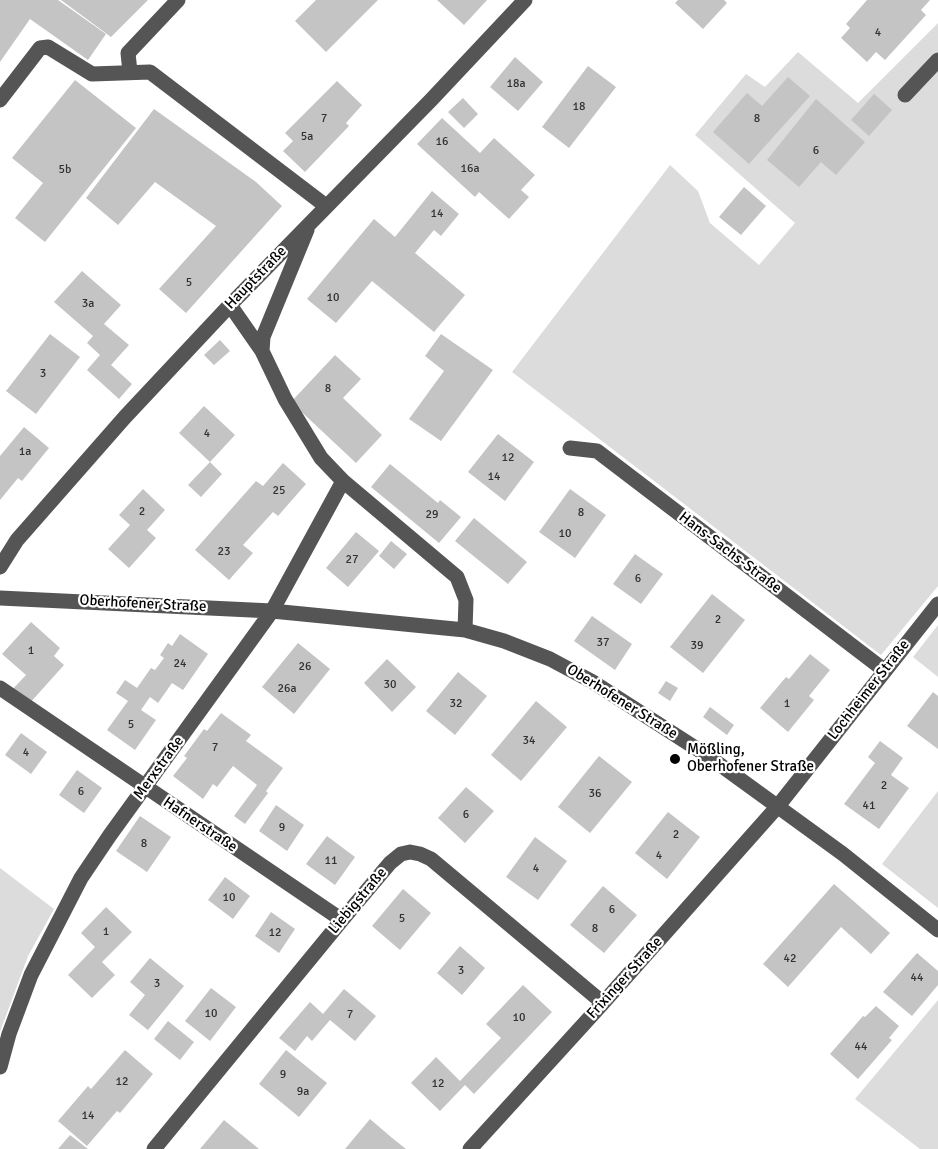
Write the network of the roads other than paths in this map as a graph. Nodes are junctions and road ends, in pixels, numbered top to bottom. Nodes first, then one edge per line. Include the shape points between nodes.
1 (178, 0) edge
2 (525, 0) edge
3 (938, 60) edge
4 (130, 72) junction
5 (905, 95) dead end
6 (0, 100) edge
7 (326, 206) junction
8 (311, 221) junction
9 (230, 305) junction
10 (262, 351) junction
11 (570, 448) dead end
12 (343, 481) junction
13 (0, 567) edge
14 (0, 598) edge
15 (938, 604) edge
16 (272, 611) junction
17 (465, 630) junction
18 (884, 670) junction
19 (0, 688) edge
20 (145, 788) junction
21 (778, 806) junction
22 (342, 920) junction
23 (938, 930) edge
24 (603, 1003) junction
25 (0, 1067) edge
26 (154, 1149) edge
27 (470, 1149) edge

1 - 4 street via 128,53
2 - 7 street, Hauptstraße
3 - 5 street
4 - 6 street via 92,74 48,47 40,48
4 - 7 street via 150,72
7 - 8 street, Hauptstraße
8 - 9 street, Hauptstraße
8 - 10 street via 263,337
9 - 10 street
9 - 13 street, Hauptstraße via 62,488 17,540
10 - 12 street via 285,399 321,458
11 - 18 street, Hans-Sachs-Straße via 597,451
12 - 16 street, Merxstraße
12 - 17 street via 457,577 466,600
14 - 16 street, Oberhofener Straße
15 - 18 street, Lochheimer Straße
16 - 17 street, Oberhofener Straße
16 - 20 street, Merxstraße
17 - 21 street, Oberhofener Straße via 550,659 593,682
18 - 21 street, Lochheimer Straße
19 - 20 street, Hafnerstraße
20 - 22 street, Hafnerstraße
20 - 25 street, Merxstraße via 81,878 55,925 31,975
21 - 23 street, Oberhofener Straße
21 - 24 street, Frixinger Straße
22 - 24 street, Liebigstraße via 390,863 401,854 420,854
22 - 26 street, Liebigstraße
24 - 27 street, Frixinger Straße

